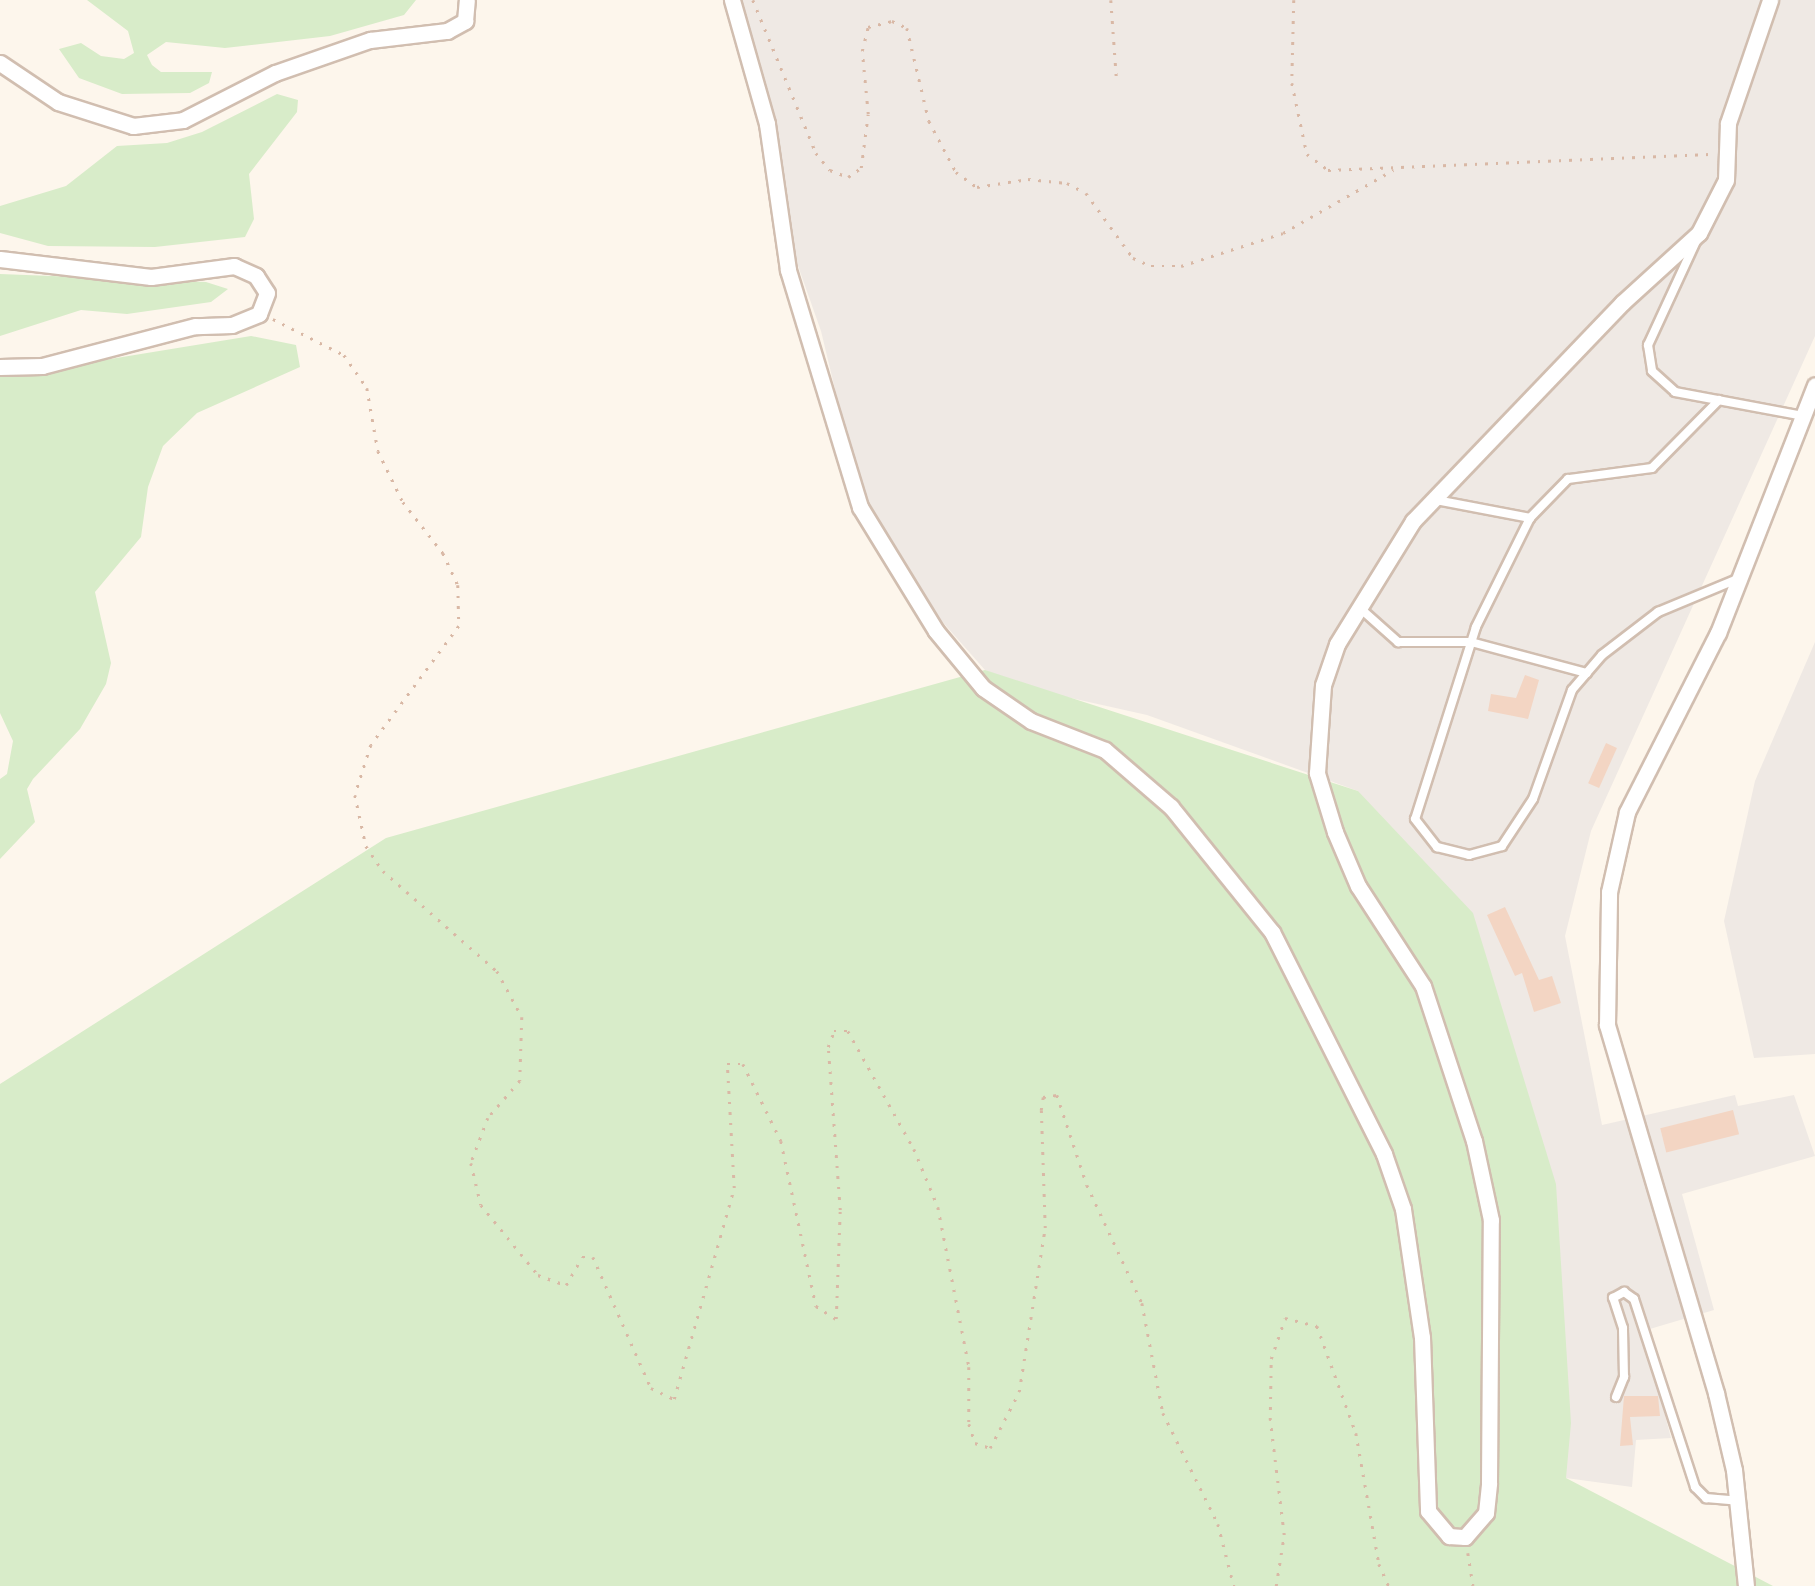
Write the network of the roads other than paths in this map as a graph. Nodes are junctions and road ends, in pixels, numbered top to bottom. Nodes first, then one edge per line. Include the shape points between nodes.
1 (467, 0) edge
2 (732, 0) edge
3 (1770, 0) edge
4 (0, 63) edge
5 (1699, 234) junction
6 (0, 260) edge
7 (0, 367) edge
8 (1815, 385) edge
9 (1719, 400) junction
10 (1803, 416) junction
11 (1433, 500) junction
12 (1530, 518) junction
13 (1735, 580) junction
14 (1362, 609) junction
15 (1470, 642) junction
16 (1587, 672) junction
17 (1616, 1397) dead end
18 (1738, 1502) junction
19 (1746, 1586) edge

1 - 4 street via 465,21 447,31 370,40 275,73 183,120 133,126 58,102
2 - 14 street via 767,124 788,270 860,506 936,630 983,688 1031,721 1105,750 1171,806 1272,932 1384,1154 1403,1210 1422,1337 1428,1511 1449,1536 1465,1537 1486,1513 1489,1483 1491,1220 1474,1141 1422,986 1358,886 1317,773 1323,685 1337,644
3 - 5 street via 1728,123 1726,180
5 - 9 lane via 1648,345 1652,371 1676,392
5 - 11 street via 1622,303 1518,419
6 - 7 street via 151,277 234,266 256,276 267,293 259,314 42,366
8 - 10 street
9 - 10 lane
9 - 12 lane via 1652,468 1568,479
10 - 13 street
11 - 12 lane
11 - 14 street
12 - 15 lane
13 - 16 lane via 1658,612
13 - 18 street via 1718,634 1628,812 1608,892 1605,977 1607,1025 1621,1083 1674,1235
14 - 15 lane via 1398,642
15 - 16 lane
15 - 16 lane via 1415,820 1437,846 1469,855 1502,846 1533,799 1572,690
17 - 18 lane via 1624,1377 1623,1328 1613,1298 1624,1292 1634,1299 1695,1487 1706,1498
18 - 19 street

